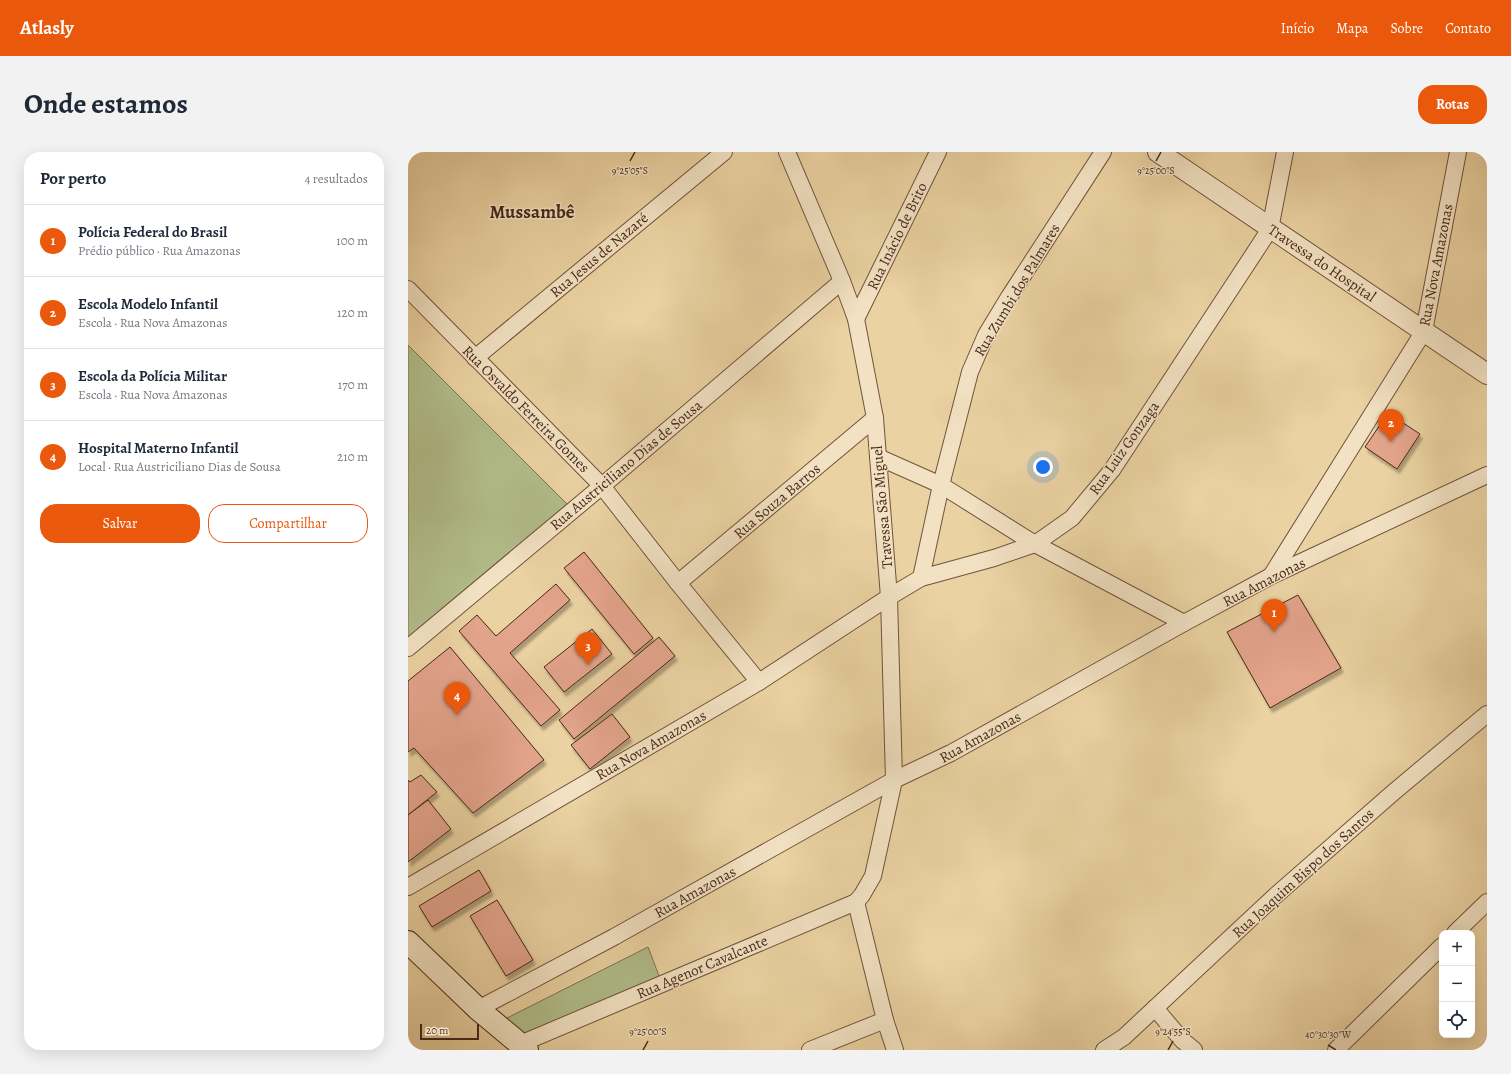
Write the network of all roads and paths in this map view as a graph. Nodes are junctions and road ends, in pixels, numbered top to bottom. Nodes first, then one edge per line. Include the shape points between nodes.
1 (724, 152) edge
2 (787, 152) edge
3 (938, 152) edge
4 (1103, 152) edge
5 (1158, 152) edge
6 (1285, 152) edge
7 (1458, 152) edge
8 (1270, 229) junction
9 (842, 281) junction
10 (408, 290) edge
11 (856, 319) junction
12 (1424, 331) junction
13 (474, 358) junction
14 (1487, 374) edge
15 (875, 418) junction
16 (878, 457) junction
17 (1487, 475) edge
18 (941, 485) junction
19 (602, 486) junction
20 (1035, 544) junction
21 (1271, 576) junction
22 (921, 578) junction
23 (678, 584) junction
24 (889, 597) junction
25 (1184, 623) junction
26 (408, 648) edge
27 (758, 682) junction
28 (1487, 714) edge
29 (894, 780) junction
30 (408, 887) edge
31 (856, 902) junction
32 (1487, 902) edge
33 (1458, 930) edge
34 (408, 942) edge
35 (1439, 949) edge
36 (1155, 1008) junction
37 (478, 1009) junction
38 (885, 1020) junction
39 (1119, 1044) edge
40 (523, 1047) edge
41 (810, 1050) edge
42 (895, 1050) edge
43 (1104, 1050) edge
44 (1194, 1050) edge
45 (1336, 1050) edge

1 - 13 street, Rua Jesus de Nazaré
2 - 9 street, Travessa São Miguel
3 - 11 street, Rua Inácio de Brito
4 - 18 street, Rua Zumbi dos Palmares via 986,335 970,372
5 - 8 street, Travessa do Hospital
6 - 8 street
7 - 12 street, Rua Nova Amazonas
8 - 12 street, Travessa do Hospital
8 - 20 street, Rua Luiz Gonzaga via 1112,470 1072,518
9 - 11 street, Travessa São Miguel
9 - 19 street, Rua Austriciliano Dias de Sousa
10 - 13 street, Rua Osvaldo Ferreira Gomes
11 - 15 street, Travessa São Miguel
12 - 14 street, Travessa do Hospital
12 - 21 street, Rua Nova Amazonas
13 - 19 street, Rua Osvaldo Ferreira Gomes
15 - 16 street, Travessa São Miguel
15 - 23 street, Rua Souza Barros
16 - 18 street
16 - 24 street, Travessa São Miguel
17 - 21 street, Rua Amazonas
18 - 20 street
18 - 22 street, Rua Zumbi dos Palmares
19 - 23 street, Rua Osvaldo Ferreira Gomes
19 - 26 street, Rua Austriciliano Dias de Sousa
20 - 22 street, Rua Luiz Gonzaga
20 - 25 street
21 - 25 street, Rua Amazonas
22 - 24 street, Rua Luiz Gonzaga
23 - 27 street, Rua Osvaldo Ferreira Gomes
24 - 27 street, Rua Nova Amazonas
24 - 29 street, Travessa São Miguel
25 - 29 street, Rua Amazonas via 951,753
27 - 30 street, Rua Nova Amazonas
28 - 36 street, Rua Joaquim Bispo dos Santos via 1275,896
29 - 31 street, Travessa São Miguel via 873,876
29 - 37 street, Rua Amazonas via 614,937
31 - 38 street
31 - 40 street, Rua Agenor Cavalcante
32 - 33 street
34 - 37 main road
35 - 45 street
36 - 39 street, Rua Joaquim Bispo dos Santos
36 - 44 street
37 - 40 main road
38 - 41 street
38 - 42 street
39 - 43 street, Rua Joaquim Bispo dos Santos

